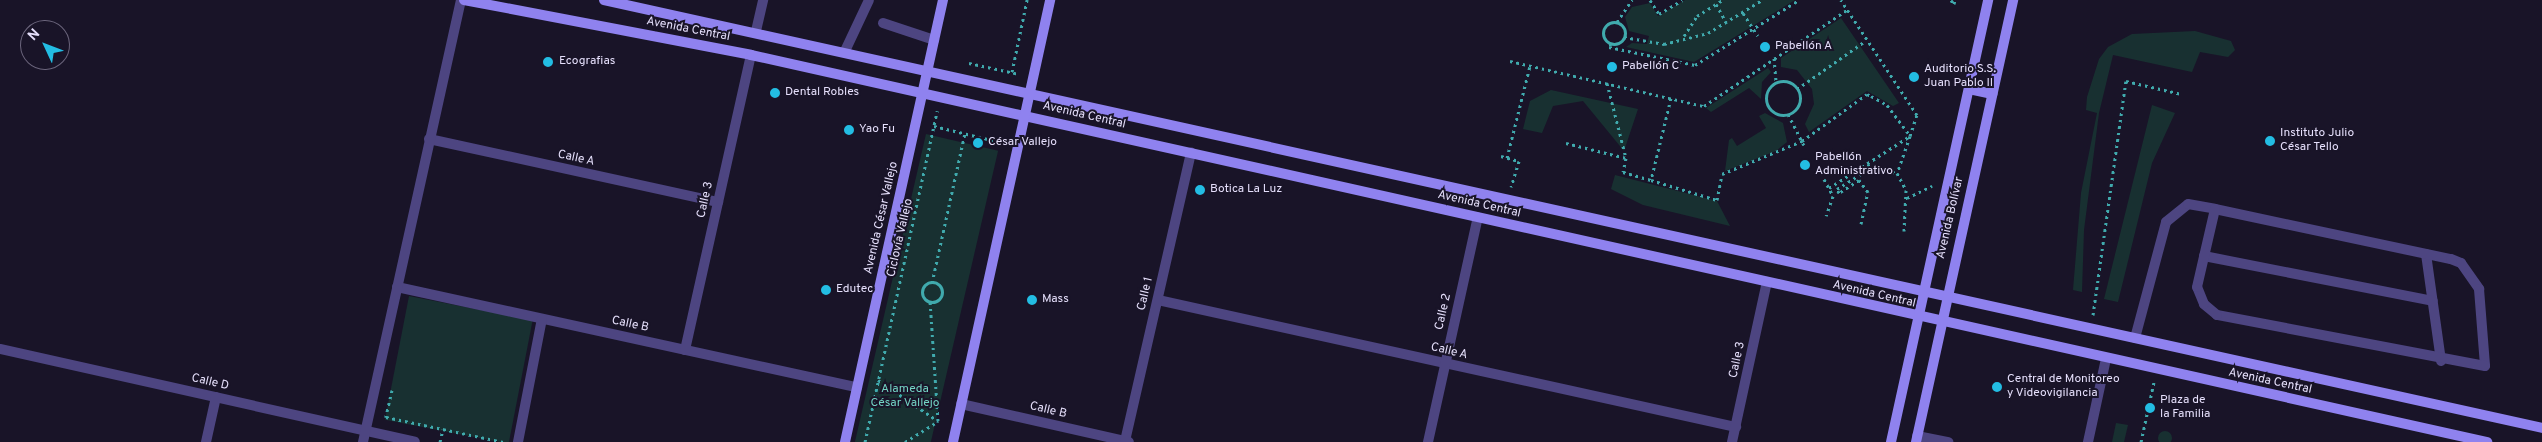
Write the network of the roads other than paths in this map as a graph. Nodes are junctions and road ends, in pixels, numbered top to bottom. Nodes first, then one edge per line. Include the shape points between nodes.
1 (460, 0) edge
2 (464, 0) edge
3 (604, 0) edge
4 (763, 0) edge
5 (870, 0) edge
6 (943, 0) edge
7 (1050, 0) edge
8 (1988, 0) edge
9 (2013, 0) edge
10 (883, 23) dead end
11 (756, 31) junction
12 (934, 40) junction
13 (844, 51) junction
14 (751, 54) junction
15 (928, 69) junction
16 (1969, 89) junction
17 (1030, 92) junction
18 (923, 93) junction
19 (1992, 94) junction
20 (1025, 116) junction
21 (429, 139) junction
22 (1191, 152) junction
23 (718, 202) junction
24 (2215, 209) junction
25 (1478, 217) junction
26 (2426, 254) junction
27 (2204, 256) junction
28 (1767, 282) junction
29 (397, 287) junction
30 (1924, 291) junction
31 (1947, 296) junction
32 (1158, 300) junction
33 (2433, 301) junction
34 (1919, 318) junction
35 (542, 319) junction
36 (1942, 324) junction
37 (2135, 338) junction
38 (0, 348) edge
39 (685, 350) junction
40 (2106, 359) junction
41 (2441, 361) junction
42 (1446, 363) junction
43 (857, 387) junction
44 (216, 397) junction
45 (961, 404) junction
46 (1736, 427) junction
47 (2542, 428) edge
48 (365, 431) junction
49 (1917, 439) edge
50 (206, 442) edge
51 (363, 442) edge
52 (415, 442) edge
53 (518, 442) edge
54 (845, 442) edge
55 (953, 442) edge
56 (1127, 442) edge
57 (1428, 442) edge
58 (1732, 442) edge
59 (1891, 442) edge
60 (1948, 442) edge
61 (2088, 442) edge
62 (2487, 442) edge

1 - 21 street
2 - 14 street, Avenida Central
3 - 11 street, Avenida Central
4 - 11 street
5 - 13 street
6 - 12 street, Avenida César Vallejo
7 - 17 street
8 - 16 street, Avenida Bolívar
9 - 19 street, Avenida Bolívar
10 - 12 street
11 - 13 street, Avenida Central
12 - 15 street, Avenida César Vallejo
13 - 15 street, Avenida Central
14 - 18 street, Avenida Central
14 - 23 street, Calle 3
15 - 17 street, Avenida Central
15 - 18 street, Avenida César Vallejo
16 - 19 street
16 - 30 street, Avenida Bolívar
17 - 20 street
17 - 30 street, Avenida Central
18 - 20 street, Avenida Central
18 - 43 street, Avenida César Vallejo
19 - 31 street, Avenida Bolívar
20 - 22 street, Avenida Central
20 - 45 street
21 - 23 street, Calle A
21 - 29 street
22 - 25 street, Avenida Central
22 - 32 street, Calle 1
23 - 39 street, Calle 3
24 - 26 street
24 - 27 street
24 - 37 street via 2183,206 2166,222
25 - 28 street, Avenida Central
25 - 42 street, Calle 2
26 - 33 street
26 - 41 street via 2461,263 2479,289 2485,366
27 - 33 street
27 - 41 street via 2198,287 2204,304 2217,316
28 - 34 street, Avenida Central
28 - 46 street, Calle 3
29 - 35 street, Calle B
29 - 48 street
30 - 31 street, Avenida Central
30 - 34 street, Avenida Bolívar
31 - 36 street, Avenida Bolívar
31 - 37 street, Avenida Central
32 - 42 street, Calle A
32 - 56 street, Calle 1
33 - 41 street
34 - 36 street, Avenida Central
34 - 59 street, Avenida Bolívar
35 - 39 street, Calle B
35 - 53 street
36 - 40 street, Avenida Central
36 - 49 street, Avenida Bolívar
37 - 47 street, Avenida Central
38 - 44 street, Calle D
39 - 43 street, Calle B
40 - 61 street
40 - 62 street, Avenida Central
42 - 46 street, Calle A
42 - 57 street, Calle 2
43 - 54 street, Avenida César Vallejo
44 - 48 street, Calle D
44 - 50 street
45 - 55 street
45 - 56 street, Calle B
46 - 58 street, Calle 3
48 - 51 street
48 - 52 street, Calle D
49 - 60 street

